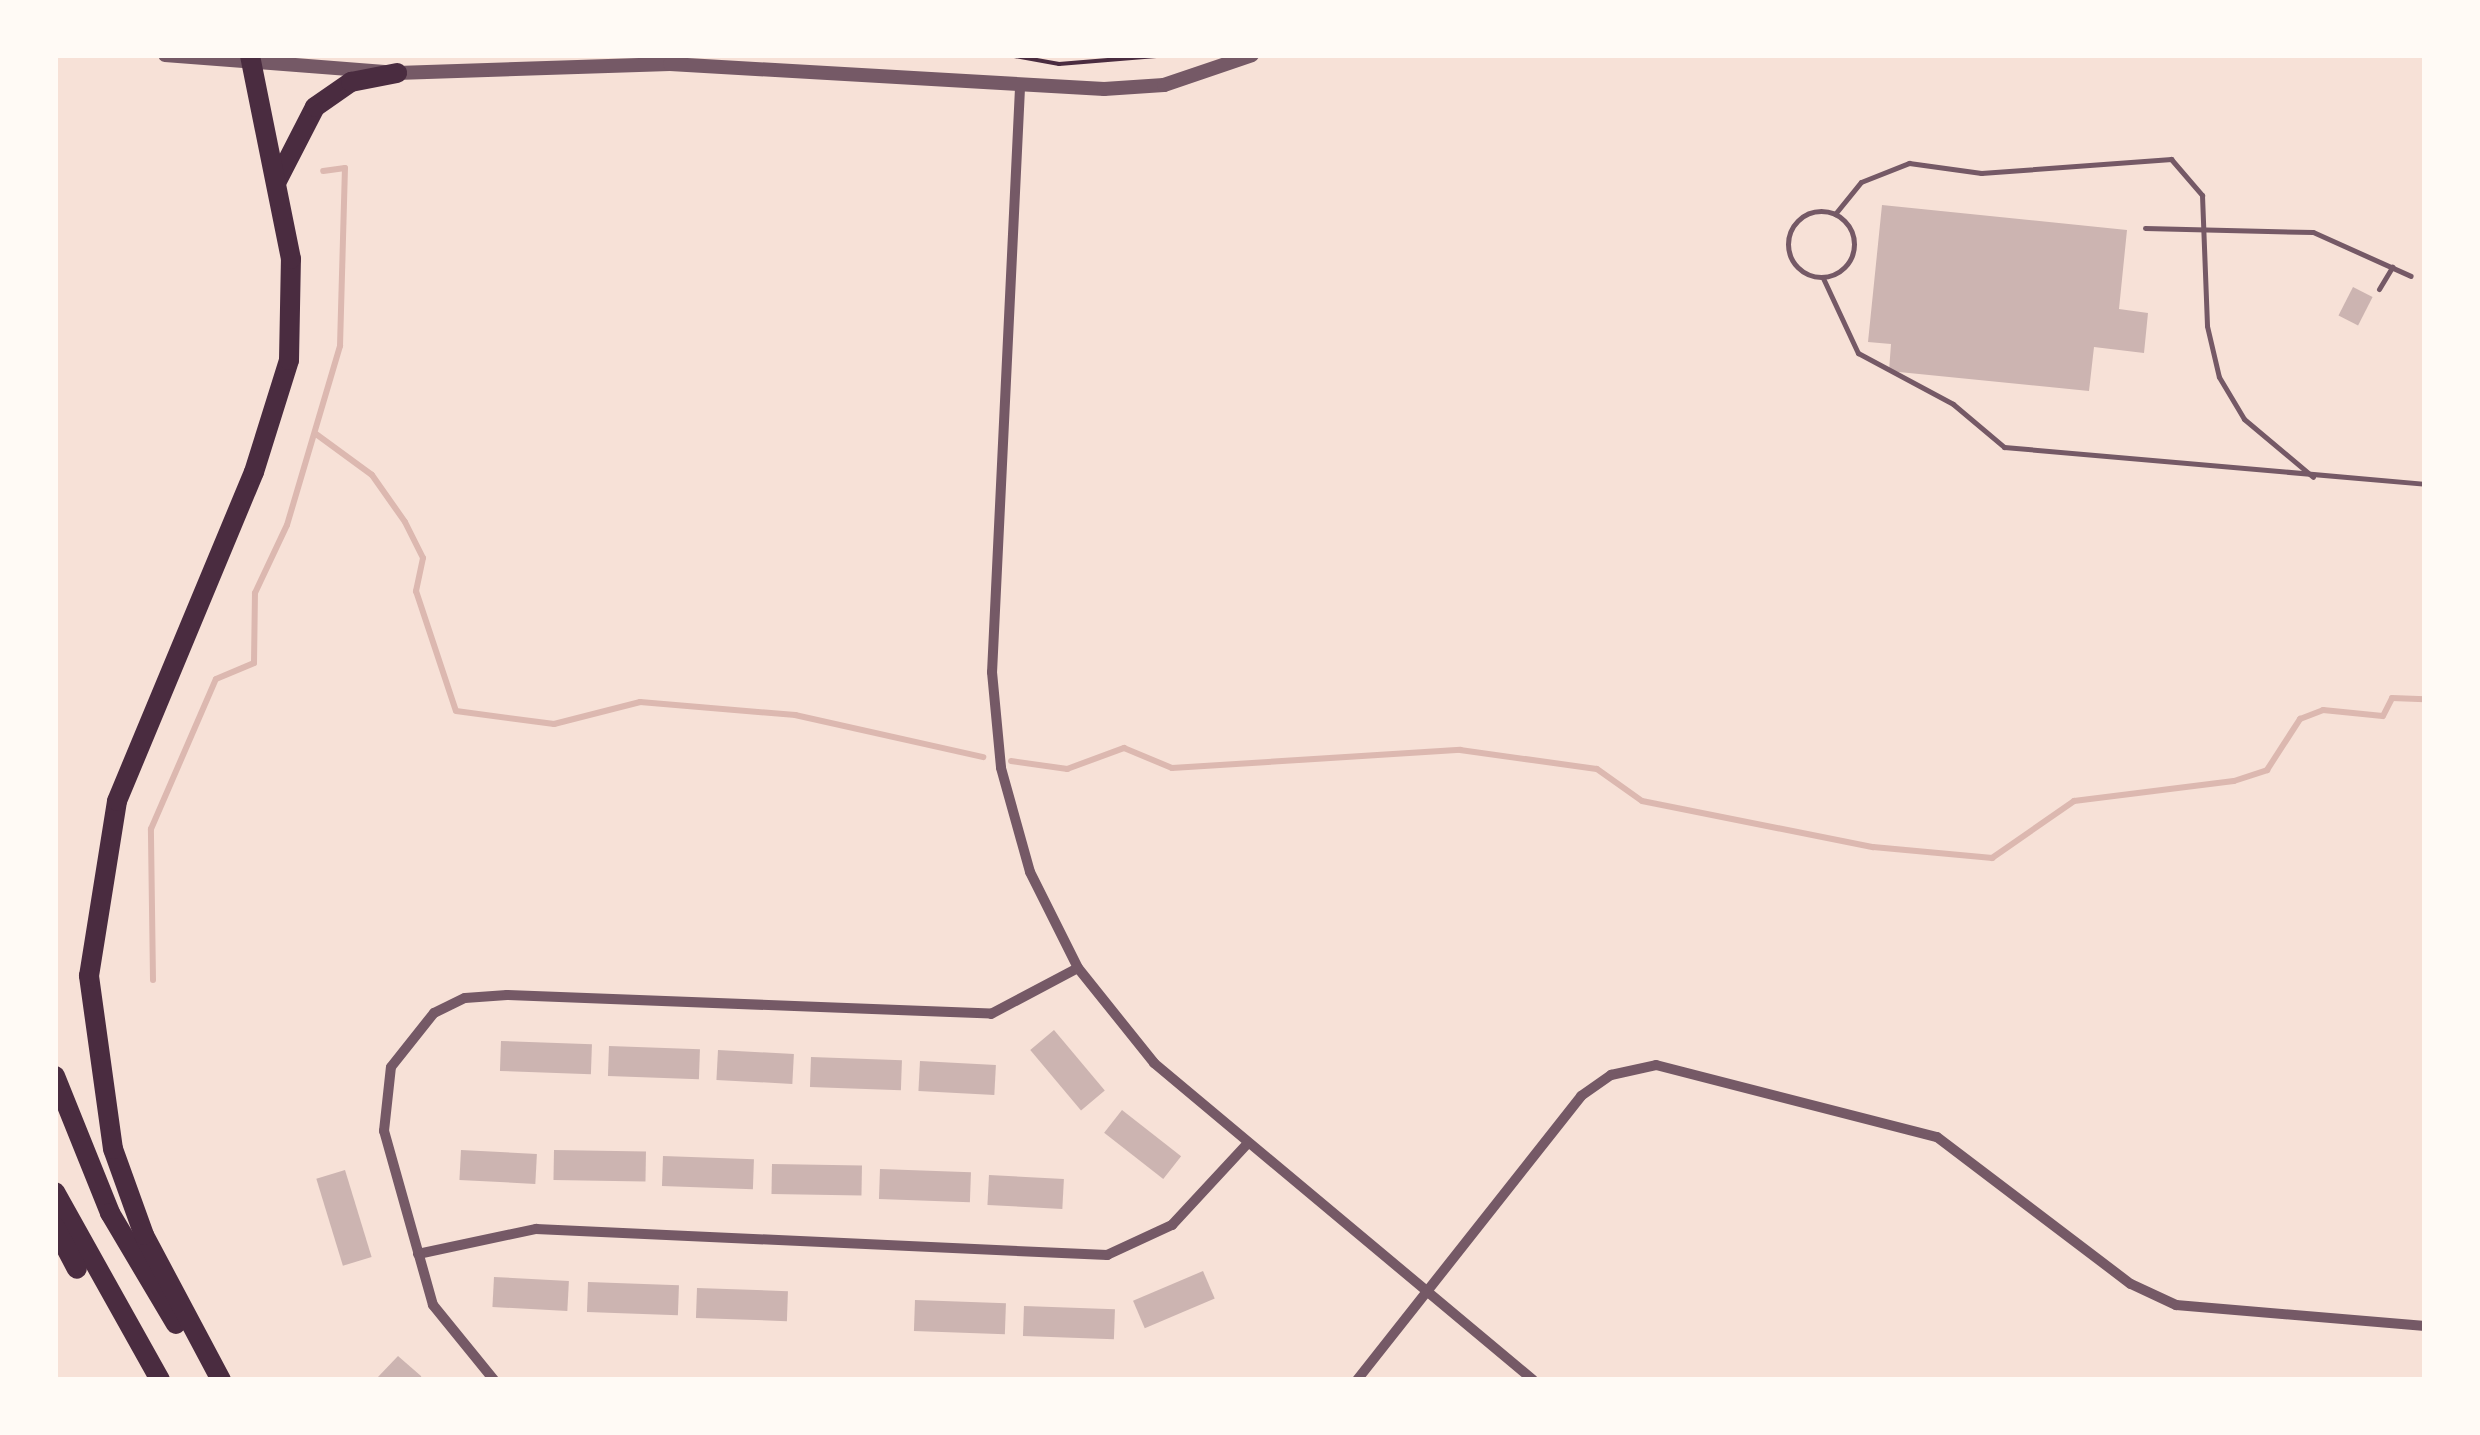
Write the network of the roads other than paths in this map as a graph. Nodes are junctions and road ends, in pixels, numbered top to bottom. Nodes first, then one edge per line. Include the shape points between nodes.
1 (164, 55) edge
2 (648, 55) edge
3 (1252, 55) edge
4 (251, 59) edge
5 (670, 64) junction
6 (397, 74) junction
7 (1020, 88) junction
8 (276, 183) junction
9 (1836, 214) junction
10 (2145, 228) dead end
11 (2203, 232) junction
12 (2392, 267) junction
13 (2411, 276) dead end
14 (1823, 278) junction
15 (2379, 289) dead end
16 (2312, 477) junction
17 (2425, 484) edge
18 (1078, 968) junction
19 (55, 1076) edge
20 (1247, 1144) junction
21 (55, 1192) edge
22 (55, 1227) edge
23 (418, 1254) junction
24 (1426, 1294) junction
25 (2425, 1326) edge
26 (156, 1380) edge
27 (214, 1380) edge
28 (222, 1380) edge
29 (494, 1380) edge
30 (1357, 1380) edge
31 (1532, 1380) edge

1 - 4 street
2 - 5 street
3 - 7 street via 1164,86
4 - 6 street
4 - 8 highway
5 - 6 street
5 - 7 street
6 - 8 highway via 351,82 314,107
7 - 18 street via 992,693 1018,834
8 - 28 highway via 293,292 281,396 118,802 88,976 95,1064 122,1178
9 - 11 lane via 1861,182 1910,163 1982,174 2153,157 2192,174
9 - 14 lane via 1854,242 1851,259
9 - 14 lane via 1802,216 1787,247 1806,275
10 - 11 lane
11 - 12 lane via 2312,232
11 - 16 lane via 2219,376 2244,418
12 - 13 lane
12 - 15 lane
14 - 16 lane via 1858,352 1954,404 2004,446
16 - 17 lane
18 - 20 street via 1142,1050
18 - 23 street via 1018,1008 975,1016 572,996 448,1004 401,1047 383,1093 386,1140
19 - 27 highway via 110,1213
20 - 23 street via 1172,1225 1106,1255 536,1229
20 - 24 street
21 - 26 highway
22 - 26 highway
23 - 29 street via 440,1319
24 - 25 street via 1580,1096 1622,1070 1668,1065 1950,1143 2131,1284 2176,1306
24 - 30 street
24 - 31 street

